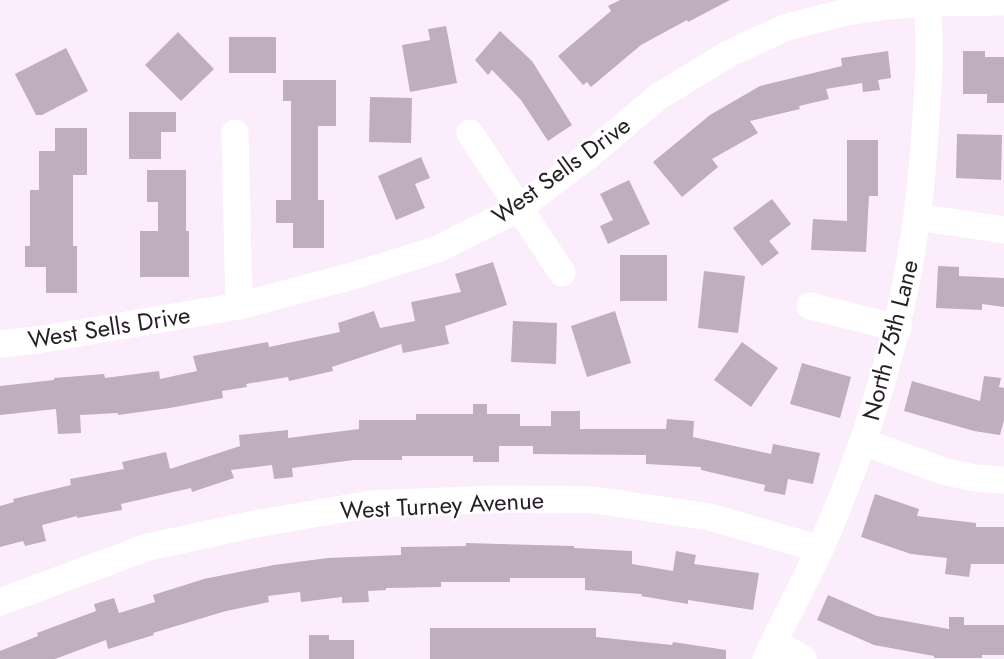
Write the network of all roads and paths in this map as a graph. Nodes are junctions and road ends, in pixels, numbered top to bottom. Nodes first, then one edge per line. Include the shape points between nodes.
1 (927, 2) edge
2 (1004, 2) edge
3 (235, 133) dead end
4 (470, 133) dead end
5 (519, 208) junction
6 (918, 217) junction
7 (1004, 230) edge
8 (562, 273) dead end
9 (239, 306) junction
10 (810, 306) dead end
11 (898, 328) junction
12 (0, 344) edge
13 (863, 442) junction
14 (1004, 480) edge
15 (820, 549) junction
16 (0, 602) edge
17 (770, 650) edge
18 (802, 659) edge

1 - 2 street, West Sells Drive
1 - 5 street, West Sells Drive via 847,12 787,27 728,54 658,97
1 - 6 street, North 75th Lane via 927,100
3 - 9 street
4 - 5 street
5 - 8 street
5 - 9 street, West Sells Drive via 438,249 356,276
6 - 7 street
6 - 11 street, North 75th Lane
9 - 12 street, West Sells Drive
10 - 11 street
11 - 13 street, North 75th Lane
13 - 14 street via 946,472
13 - 15 street, North 75th Lane
15 - 16 street, West Turney Avenue via 710,518 594,500 371,504 148,547
15 - 17 street, North 75th Lane
17 - 18 street

